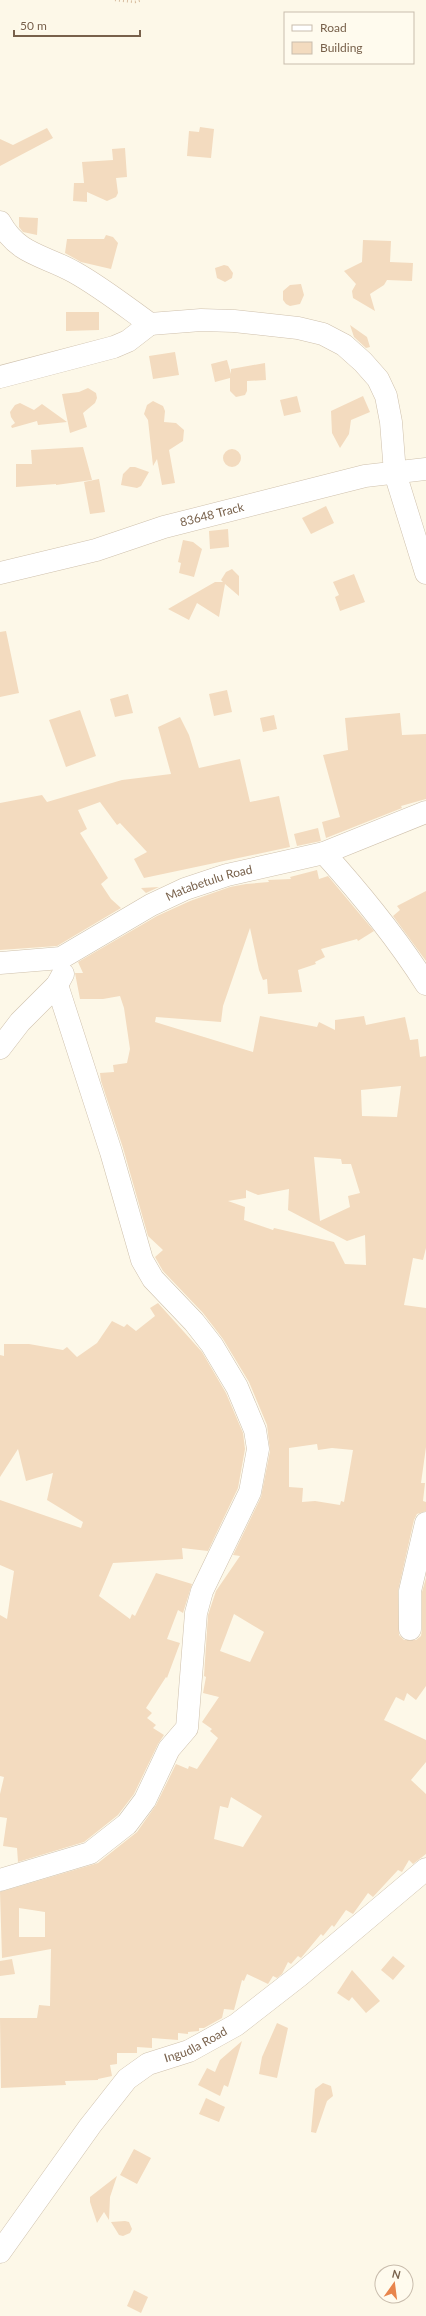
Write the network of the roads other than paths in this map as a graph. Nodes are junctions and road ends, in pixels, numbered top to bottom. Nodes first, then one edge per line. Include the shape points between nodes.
1 (0, 222) edge
2 (150, 324) junction
3 (0, 377) edge
4 (426, 469) edge
5 (395, 472) junction
6 (0, 573) edge
7 (426, 573) edge
8 (426, 812) edge
9 (324, 853) junction
10 (61, 958) junction
11 (0, 962) edge
12 (426, 984) edge
13 (57, 985) junction
14 (0, 1048) edge
15 (426, 1523) edge
16 (410, 1629) dead end
17 (426, 1869) edge
18 (0, 1880) edge
19 (0, 2252) edge

1 - 2 street via 8,237 18,245 73,272 120,301
2 - 3 street via 128,341 114,347
2 - 5 street via 202,320 263,323 323,334 344,345 373,373 386,396
4 - 5 street, 83648 Track
5 - 6 street, 83648 Track via 365,476 215,513 96,550
5 - 7 street
8 - 9 street, Matabetulu Road
9 - 10 street, Matabetulu Road via 227,875 185,889 150,905
9 - 12 street via 363,896
10 - 11 street, Matabetulu Road
10 - 13 street via 64,970
13 - 14 street via 20,1022
13 - 18 street via 111,1152 142,1260 153,1279 212,1345 237,1387 256,1430 258,1449 250,1492 202,1591 196,1613 187,1728 169,1749 145,1800 127,1824 90,1853
15 - 16 street via 410,1591
17 - 19 street, Ingudla Road via 299,1976 236,2025 189,2051 148,2064 127,2079 99,2113

